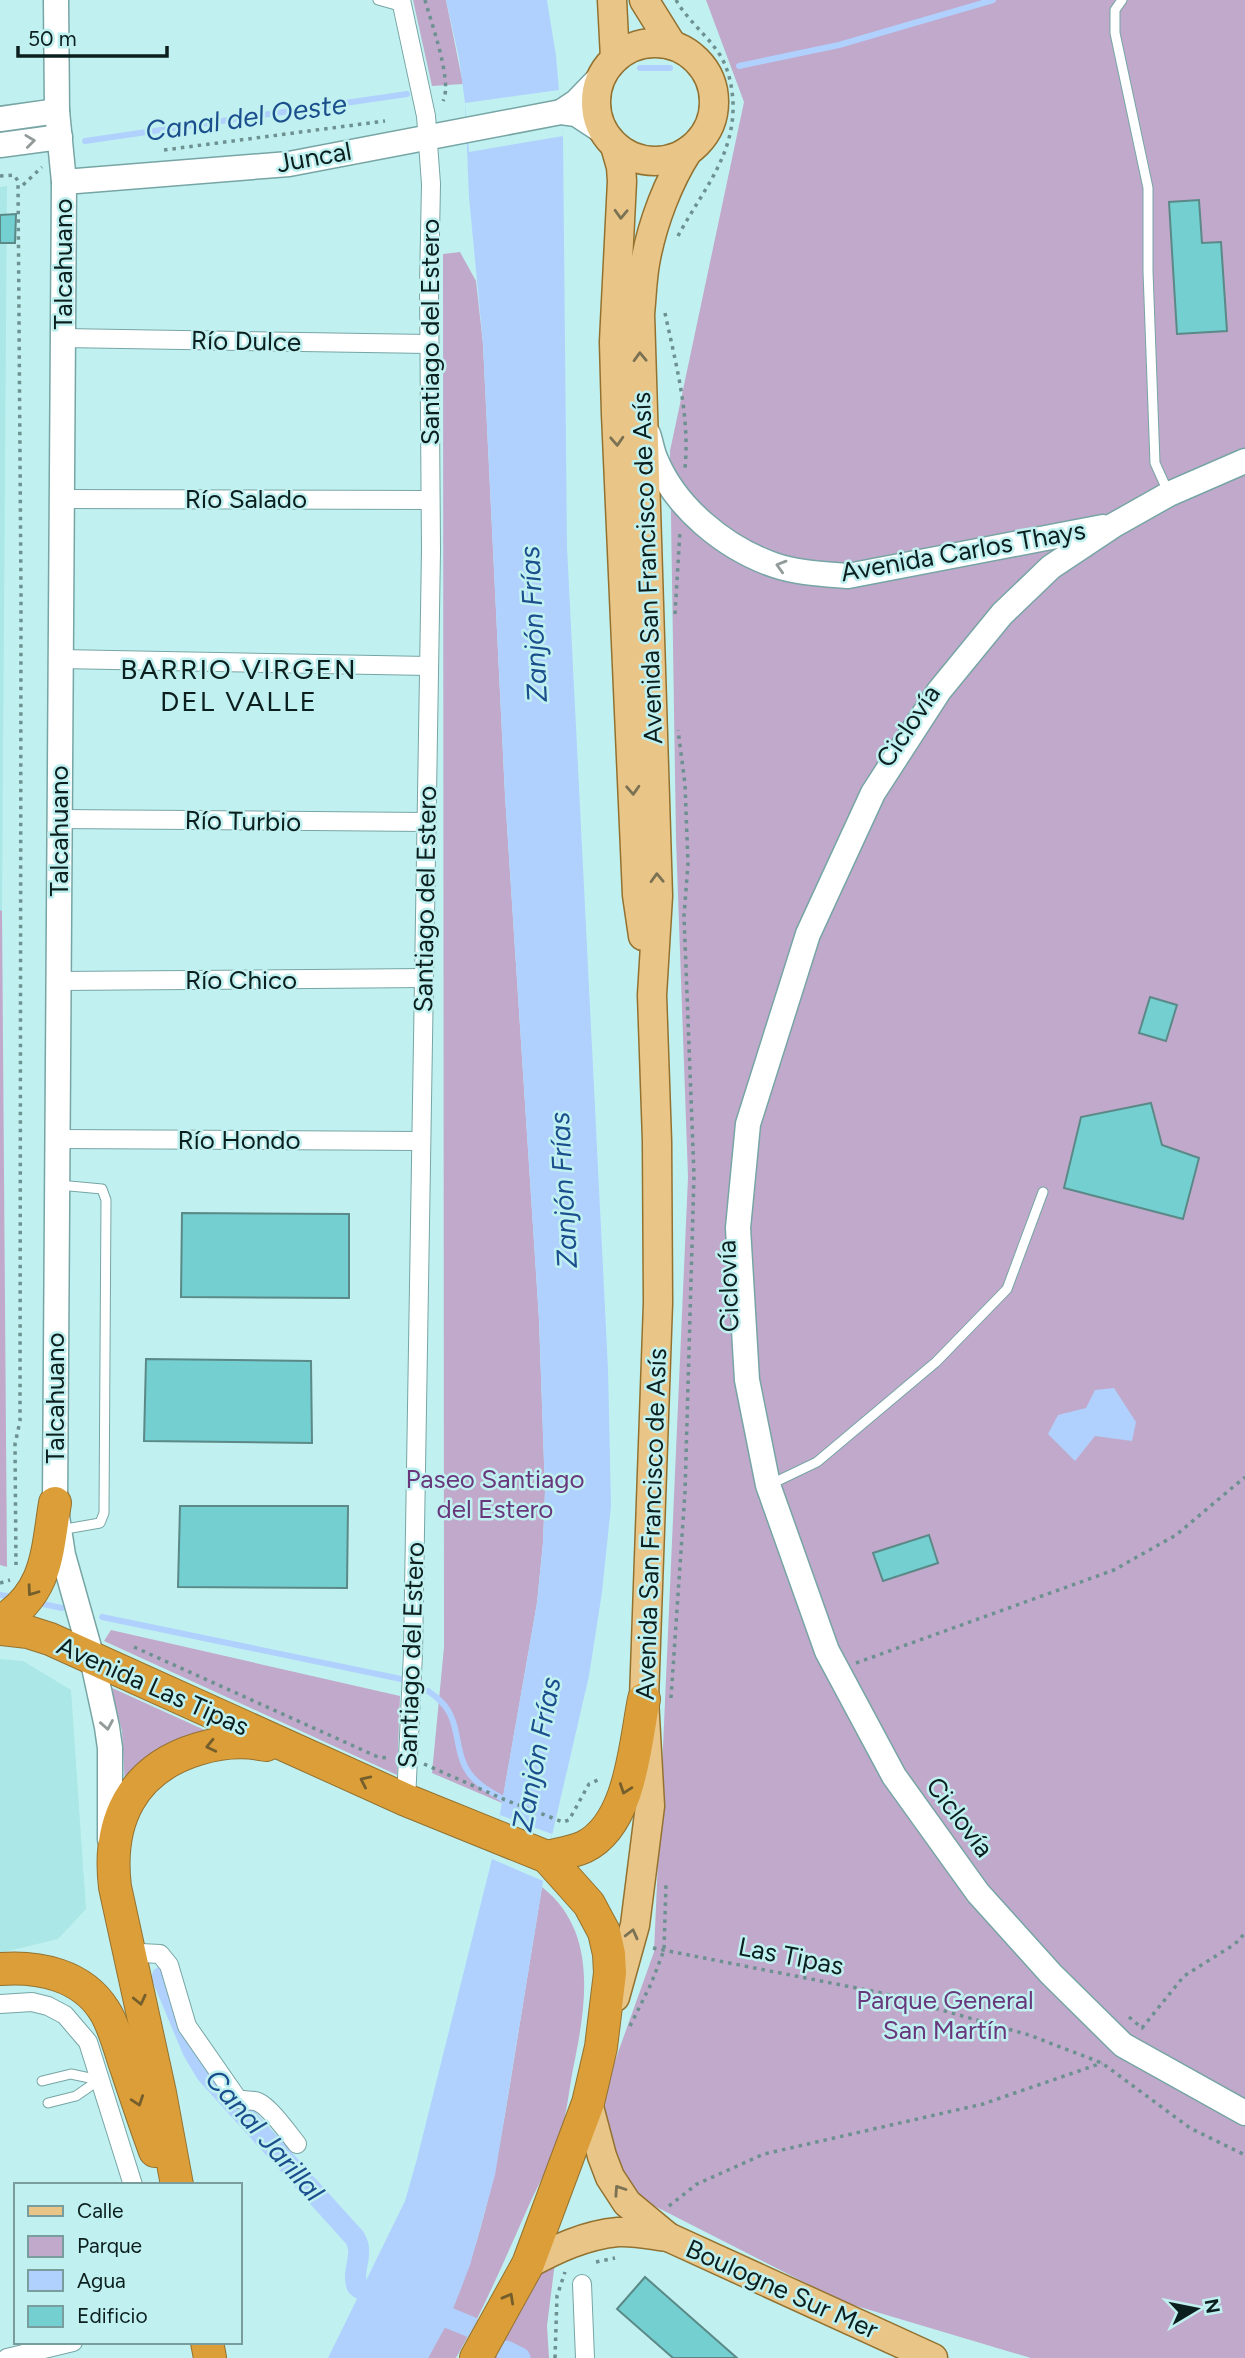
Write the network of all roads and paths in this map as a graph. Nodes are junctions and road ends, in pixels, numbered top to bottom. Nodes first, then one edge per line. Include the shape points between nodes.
1 (56, 0) edge
2 (378, 0) edge
3 (425, 0) edge
4 (612, 0) edge
5 (644, 0) edge
6 (1122, 0) edge
7 (402, 4) edge
8 (672, 45) junction
9 (609, 66) junction
10 (57, 111) junction
11 (561, 112) junction
12 (0, 119) edge
13 (385, 121) dead end
14 (427, 126) junction
15 (60, 137) junction
16 (609, 139) junction
17 (0, 145) edge
18 (156, 151) dead end
19 (688, 151) junction
20 (63, 173) junction
21 (0, 176) edge
22 (23, 185) dead end
23 (62, 338) junction
24 (429, 344) junction
25 (642, 411) junction
26 (1245, 461) edge
27 (1169, 494) junction
28 (61, 499) junction
29 (430, 500) junction
30 (1114, 525) junction
31 (60, 659) junction
32 (429, 666) junction
33 (59, 819) junction
34 (426, 822) junction
35 (424, 978) junction
36 (58, 981) junction
37 (652, 995) junction
38 (57, 1139) junction
39 (420, 1141) junction
40 (57, 1185) junction
41 (1043, 1192) dead end
42 (1245, 1477) edge
43 (768, 1486) junction
44 (57, 1517) junction
45 (0, 1583) edge
46 (0, 1622) edge
47 (0, 1629) edge
48 (129, 1644) dead end
49 (92, 1658) junction
50 (837, 1670) junction
51 (644, 1699) junction
52 (302, 1752) junction
53 (408, 1761) junction
54 (407, 1800) junction
55 (556, 1820) dead end
56 (547, 1857) junction
57 (112, 1861) junction
58 (1245, 1933) edge
59 (630, 1942) junction
60 (130, 1958) junction
61 (0, 1969) edge
62 (0, 2004) edge
63 (1120, 2011) dead end
64 (601, 2047) junction
65 (1102, 2063) junction
66 (99, 2080) junction
67 (42, 2081) dead end
68 (48, 2103) dead end
69 (589, 2103) junction
70 (1245, 2113) edge
71 (297, 2144) dead end
72 (1245, 2155) edge
73 (132, 2183) edge
74 (165, 2183) edge
75 (177, 2183) edge
76 (666, 2224) junction
77 (528, 2264) junction
78 (582, 2284) dead end
79 (65, 2344) edge
80 (7, 2358) edge
81 (476, 2358) edge
82 (585, 2358) edge
83 (933, 2358) edge

1 - 10 street, Talcahuano
2 - 7 lane
3 - 14 path via 447,94
4 - 9 main road
5 - 8 main road
6 - 27 lane via 1115,10 1115,33 1148,188 1155,463
7 - 14 street, Santiago del Estero
8 - 9 main road via 633,47
8 - 19 main road via 702,67 714,102 702,138
9 - 11 street, Juncal
9 - 16 main road via 597,93 597,112
10 - 12 street
10 - 15 street, Talcahuano
11 - 14 street, Juncal via 467,129
11 - 16 street via 576,114
13 - 18 path
14 - 20 street, Juncal via 289,164
14 - 24 street, Santiago del Estero
17 -> 15 street
15 - 20 street, Talcahuano
16 - 19 main road via 647,161 672,159
16 -> 37 main road, Avenida San Francisco de Asís via 622,181 614,342 637,895
25 -> 19 main road, Avenida San Francisco de Asís via 639,314 646,257 667,188
20 - 22 path via 42,167
20 - 23 street, Talcahuano
21 - 45 path via 14,176 18,181 21,594 20,1421 15,1444 16,1572 12,1579
23 - 24 street, Río Dulce
23 - 28 street, Talcahuano
24 - 29 street, Santiago del Estero
30 -> 25 street, Avenida Carlos Thays via 848,576 786,568 738,548 682,502 656,460
37 -> 25 main road, Avenida San Francisco de Asís via 658,896
26 - 27 street, Avenida Carlos Thays
27 - 30 street, Avenida Carlos Thays
28 - 29 street, Río Salado
28 - 31 street, Talcahuano
29 - 32 street, Santiago del Estero
30 - 43 street, Avenida Carlos Thays via 1051,567 1002,614 939,691 873,793 808,934 748,1124 738,1228 747,1380
31 - 32 street
31 - 33 street, Talcahuano
32 - 34 street, Santiago del Estero
33 - 34 street, Río Turbio
33 - 36 street, Talcahuano
34 - 35 street, Santiago del Estero
35 - 36 street, Río Chico
35 - 39 street, Santiago del Estero
36 - 38 street, Talcahuano
37 - 51 main road, Avenida San Francisco de Asís via 658,1303
38 - 39 street, Río Hondo
38 - 40 street, Talcahuano
39 - 53 street, Santiago del Estero
40 - 44 street, Talcahuano
40 - 44 lane via 102,1189 106,1200 104,1513 100,1522
41 - 43 lane via 1007,1289 936,1362 817,1462
42 - 50 path via 1176,1535 1114,1570
43 - 50 street, Avenida Carlos Thays
44 -> 46 highway via 38,1584
44 - 49 street, Talcahuano
47 - 49 highway, Avenida Las Tipas via 28,1632
48 - 53 path via 378,1756
49 - 52 highway, Avenida Las Tipas
49 -> 57 street via 110,1748
50 - 70 street, Avenida Carlos Thays via 894,1776 978,1893 1051,1974 1123,2045
51 -> 56 highway via 628,1781 616,1813 601,1835 583,1847
59 -> 51 main road, Avenida San Francisco de Asís via 650,1806
54 -> 52 highway, Avenida Las Tipas
52 -> 57 highway, Avenida Las Tipas via 239,1741 169,1759 128,1801
53 - 54 street, Santiago del Estero
53 - 55 path
54 - 56 highway, Avenida Las Tipas
56 - 64 highway via 589,1904 604,1932 610,1973
57 - 60 highway
58 - 63 path via 1184,1976 1142,2028
59 - 64 main road, Avenida San Francisco de Asís
59 - 65 path, Las Tipas via 882,1993 1029,2035
60 - 71 street via 141,1953 160,1954 169,1965 187,2026 237,2098 261,2103
60 -> 75 highway
61 -> 74 highway via 51,1972 88,1991 104,2010
62 - 66 street via 32,2002 65,2015 88,2042
64 - 69 highway
65 - 72 path, Las Tipas via 1190,2128
65 - 76 path via 983,2104 764,2154 675,2199
66 - 67 lane via 71,2074
66 - 68 lane via 76,2096
66 - 73 street
76 -> 69 main road, Boulogne Sur Mer via 628,2203 610,2177
69 - 77 highway
76 - 77 main road, Boulogne Sur Mer via 587,2238
76 - 83 main road, Boulogne Sur Mer
81 -> 77 highway
78 - 82 street
79 - 80 street

